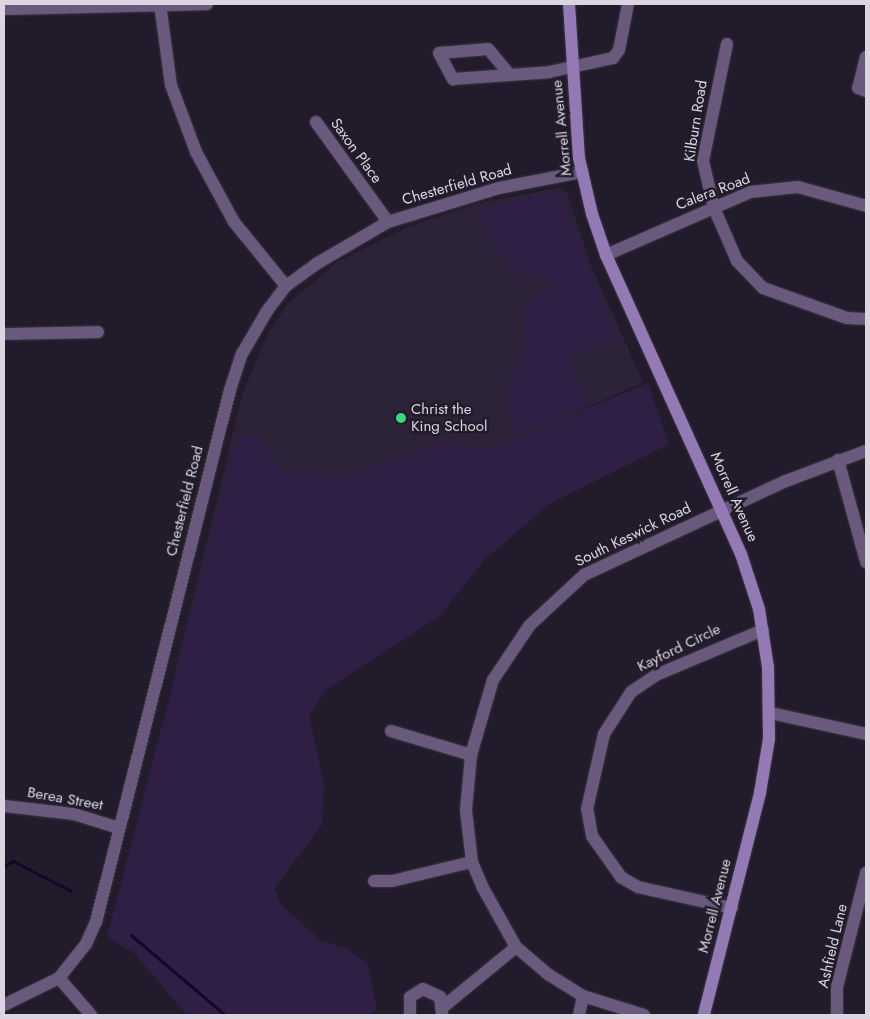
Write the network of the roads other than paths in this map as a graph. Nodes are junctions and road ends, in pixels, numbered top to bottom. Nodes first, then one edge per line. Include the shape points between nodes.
1 (207, 4) edge
2 (569, 4) edge
3 (628, 4) edge
4 (160, 5) edge
5 (4, 9) edge
6 (727, 44) dead end
7 (866, 57) edge
8 (572, 66) junction
9 (510, 75) junction
10 (866, 92) edge
11 (316, 122) dead end
12 (582, 172) junction
13 (866, 206) edge
14 (714, 208) junction
15 (388, 222) junction
16 (606, 254) junction
17 (286, 286) junction
18 (866, 318) edge
19 (98, 332) dead end
20 (4, 334) edge
21 (866, 451) edge
22 (838, 460) junction
23 (723, 510) junction
24 (866, 562) edge
25 (763, 630) junction
26 (770, 713) junction
27 (391, 731) dead end
28 (866, 734) edge
29 (470, 755) junction
30 (4, 806) edge
31 (119, 828) junction
32 (472, 862) junction
33 (374, 881) dead end
34 (865, 881) edge
35 (732, 908) junction
36 (516, 947) junction
37 (59, 978) junction
38 (583, 996) junction
39 (4, 1005) edge
40 (442, 1011) edge
41 (91, 1015) edge
42 (410, 1015) edge
43 (579, 1015) edge
44 (644, 1015) edge
45 (704, 1015) edge
46 (837, 1015) edge

1 - 4 street
2 - 8 street, Morrell Avenue
3 - 8 street via 615,57
4 - 5 street
4 - 17 street via 171,85 196,152 234,222
6 - 14 street, Kilburn Road via 703,161
7 - 10 street via 858,88
8 - 9 street
8 - 12 street, Morrell Avenue
9 - 9 street via 488,50 439,52 452,78
11 - 15 street, Saxon Place
12 - 15 street, Chesterfield Road via 499,188
12 - 16 street, Morrell Avenue
13 - 14 street, Calera Road via 798,187 750,192
14 - 16 street, Calera Road
14 - 18 street, Kilburn Road via 737,261 754,283 847,318
15 - 17 street, Chesterfield Road via 343,245
16 - 23 street, Morrell Avenue
17 - 31 street, Chesterfield Road via 242,354 230,390
19 - 20 street
21 - 22 street, South Keswick Road
22 - 23 street, South Keswick Road
22 - 24 street
23 - 25 street, Morrell Avenue via 748,572
23 - 29 street, South Keswick Road via 584,575 557,596 530,625 493,680
25 - 26 street, Morrell Avenue
25 - 35 street, Kayford Circle via 656,675 630,692 604,734 588,809 592,836 621,877 638,887
26 - 28 street
26 - 35 street, Morrell Avenue via 760,793
27 - 29 street
29 - 32 street, South Keswick Road via 466,810
30 - 31 street, Berea Street via 66,813
31 - 37 street, Chesterfield Road via 96,922 86,944
32 - 33 street via 392,881
32 - 36 street, South Keswick Road
34 - 46 street, Ashfield Lane via 838,987
35 - 45 street, Morrell Avenue
36 - 38 street, South Keswick Road
36 - 40 street
37 - 39 street, Chesterfield Road
37 - 41 street
38 - 43 street
38 - 44 street, South Keswick Road
40 - 42 street via 437,993 423,989 410,997

